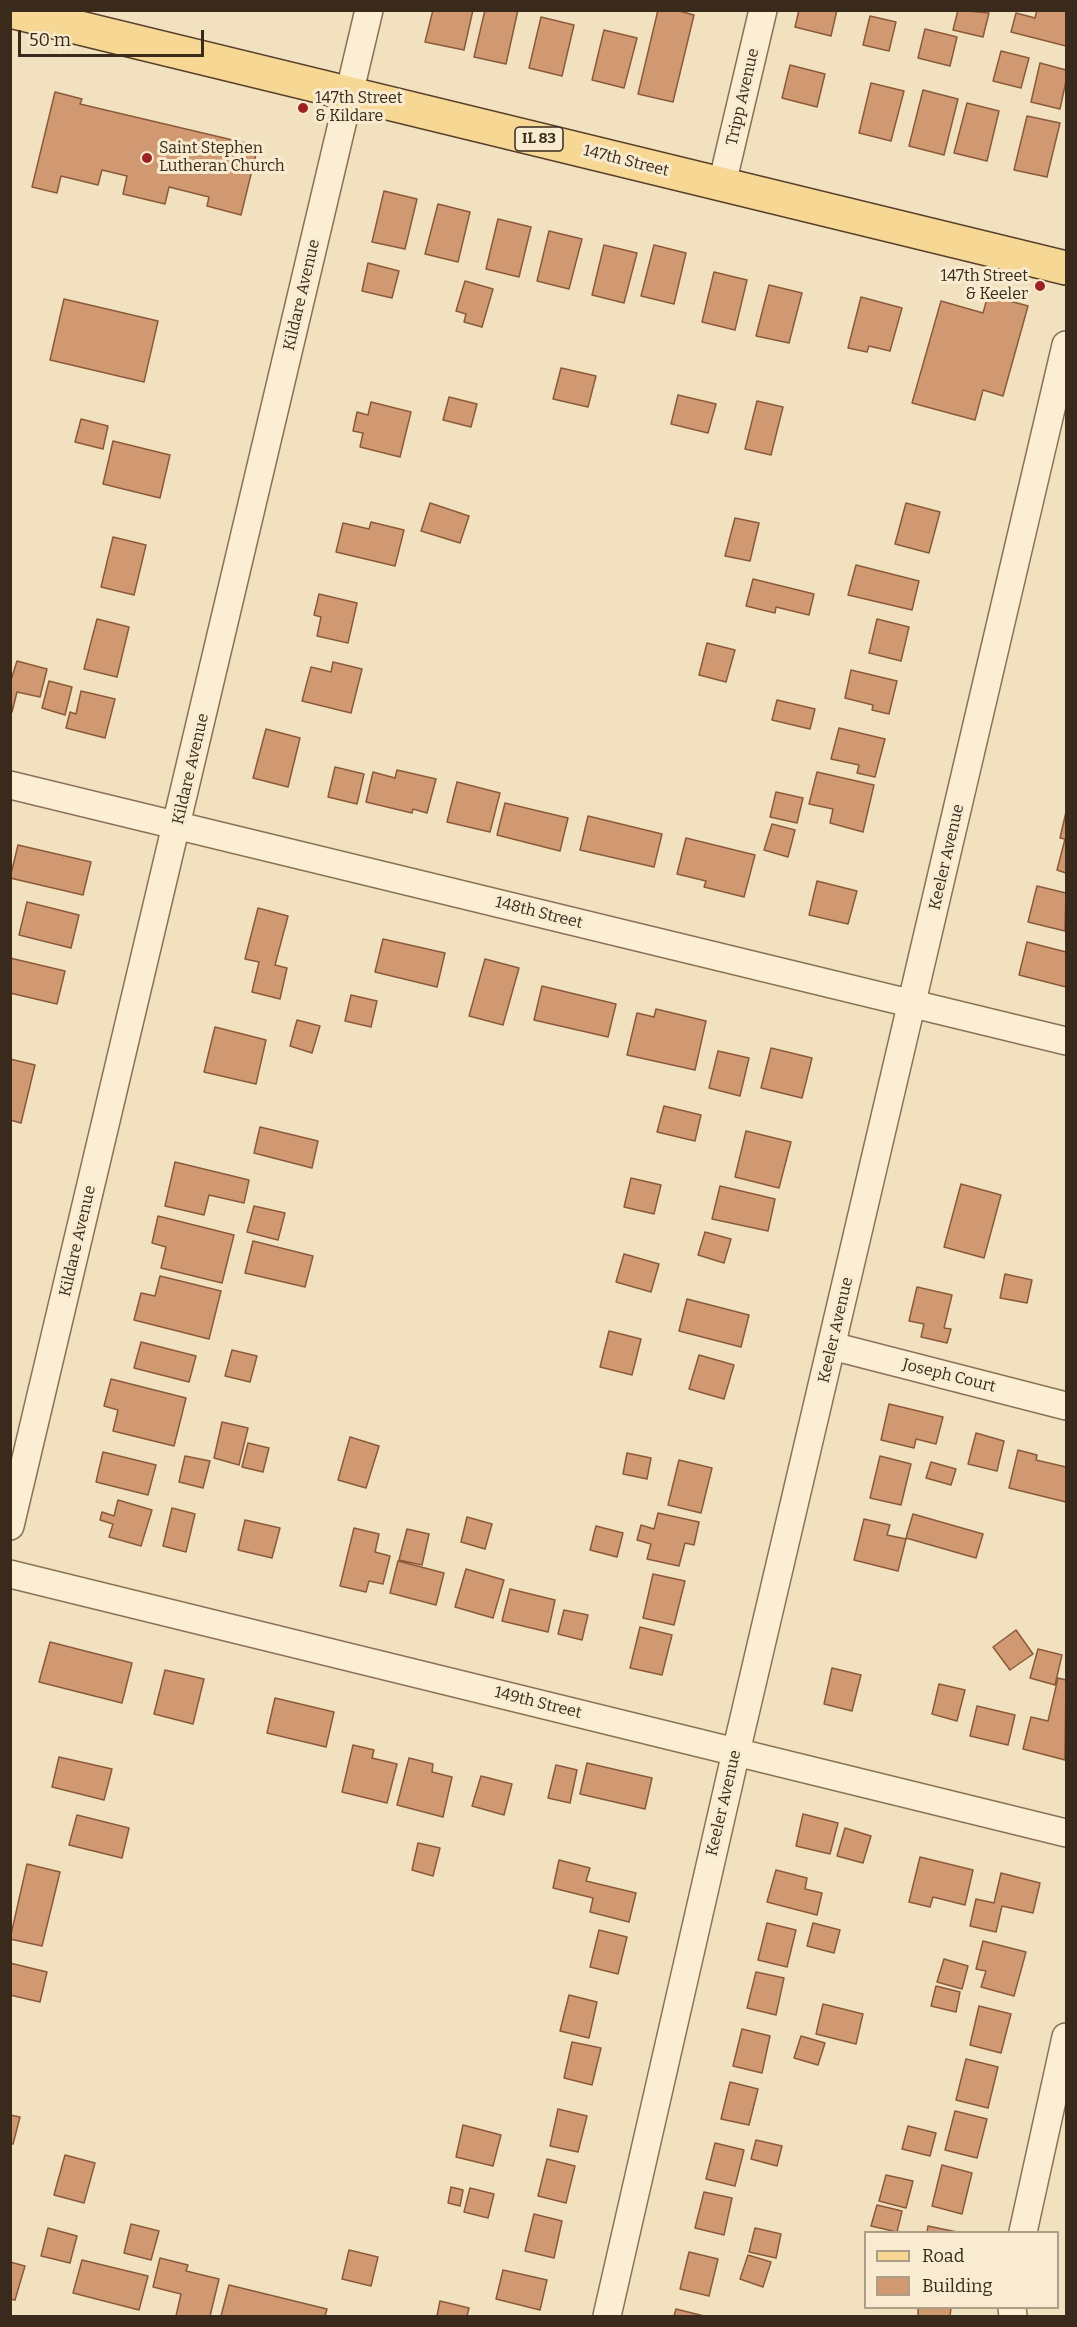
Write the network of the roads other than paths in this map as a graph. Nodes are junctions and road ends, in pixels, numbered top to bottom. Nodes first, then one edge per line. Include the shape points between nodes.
1 (10, 10) edge
2 (369, 10) edge
3 (763, 10) edge
4 (349, 93) junction
5 (722, 184) junction
6 (1066, 268) edge
7 (1066, 345) edge
8 (10, 785) edge
9 (177, 826) junction
10 (913, 1003) junction
11 (1066, 1041) edge
12 (832, 1346) junction
13 (1066, 1406) edge
14 (10, 1526) edge
15 (10, 1574) edge
16 (736, 1752) junction
17 (1066, 1833) edge
18 (1066, 2037) edge
19 (1023, 2231) edge
20 (607, 2316) edge

1 - 4 main road, 147th Street / IL 83
2 - 4 street, Kildare Avenue
3 - 5 street, Tripp Avenue
4 - 5 main road, 147th Street / IL 83
4 - 9 street, Kildare Avenue
5 - 6 main road, 147th Street / IL 83
7 - 10 street, Keeler Avenue
8 - 9 street, 148th Street
9 - 10 street, 148th Street
9 - 14 street, Kildare Avenue
10 - 11 street, 148th Street
10 - 12 street, Keeler Avenue
12 - 13 street, Joseph Court
12 - 16 street, Keeler Avenue
15 - 16 street, 149th Street
16 - 17 street, 149th Street
16 - 20 street, Keeler Avenue
18 - 19 street

